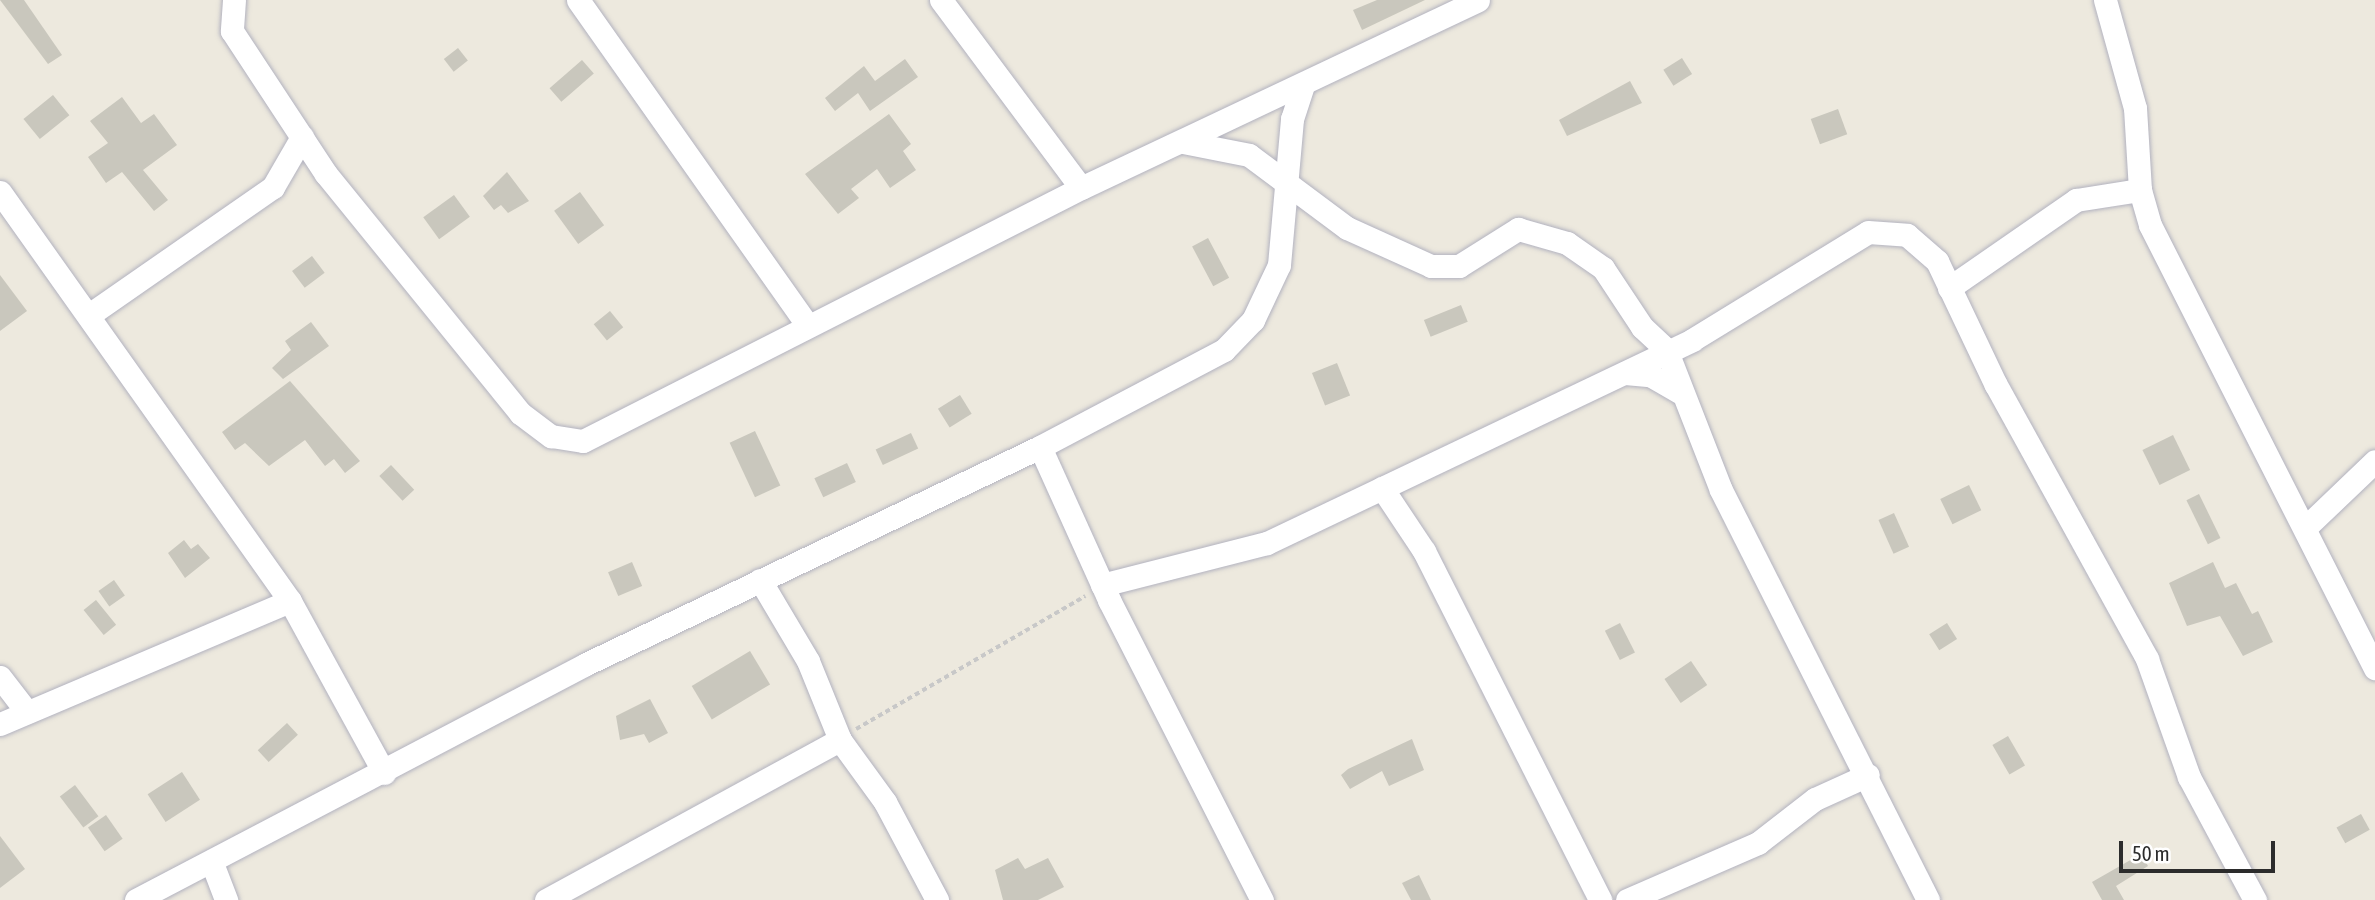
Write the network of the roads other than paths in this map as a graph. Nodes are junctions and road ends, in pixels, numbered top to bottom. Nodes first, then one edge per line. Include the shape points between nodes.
1 (234, 0) edge
2 (578, 0) edge
3 (941, 0) edge
4 (2105, 0) edge
5 (1472, 1) edge
6 (1302, 88) junction
7 (302, 137) junction
8 (1183, 142) junction
9 (1285, 177) junction
10 (1081, 188) junction
11 (2140, 190) junction
12 (0, 192) edge
13 (1949, 288) junction
14 (89, 315) junction
15 (807, 325) junction
16 (1666, 349) junction
17 (1625, 373) junction
18 (1680, 392) junction
19 (1040, 447) junction
20 (2375, 461) edge
21 (1382, 488) junction
22 (2306, 527) junction
23 (760, 580) junction
24 (1102, 585) junction
25 (290, 601) junction
26 (2375, 668) edge
27 (0, 677) edge
28 (27, 712) junction
29 (0, 724) edge
30 (840, 740) junction
31 (384, 773) junction
32 (1868, 775) junction
33 (212, 863) junction
34 (136, 900) edge
35 (226, 900) edge
36 (547, 900) edge
37 (937, 900) edge
38 (1262, 900) edge
39 (1600, 900) edge
40 (1628, 900) edge
41 (1928, 900) edge
42 (2255, 900) edge

1 - 7 street via 232,31
2 - 15 street
3 - 10 street
4 - 11 street via 2135,108
5 - 6 street
6 - 8 street
6 - 9 street
7 - 14 street via 273,187
7 - 15 street via 520,413 551,436 583,441
8 - 9 street via 1249,155
8 - 10 street
9 - 16 street via 1347,228 1431,266 1459,266 1518,229 1567,243 1603,268 1642,327
9 - 19 street via 1279,265 1253,320 1224,350
10 - 15 street
11 - 13 street via 2076,200
11 - 22 street via 2150,225
12 - 14 street
13 - 16 street via 1937,261 1907,235 1868,232 1740,314
13 - 42 street via 2147,659 2194,788
14 - 25 street
16 - 17 street
16 - 18 street
17 - 18 street via 1650,376
17 - 21 street
18 - 32 street via 1791,636
19 - 23 street
19 - 24 street
20 - 22 street
21 - 24 street via 1219,560
21 - 39 street via 1424,551
22 - 26 street
23 - 30 street via 807,661
23 - 31 street
24 - 38 street
25 - 28 street
25 - 31 street
27 - 28 street
28 - 29 street
30 - 36 street
30 - 37 street via 885,802
31 - 33 street
32 - 40 street via 1815,799 1758,843
32 - 41 street
33 - 34 street
33 - 35 street

